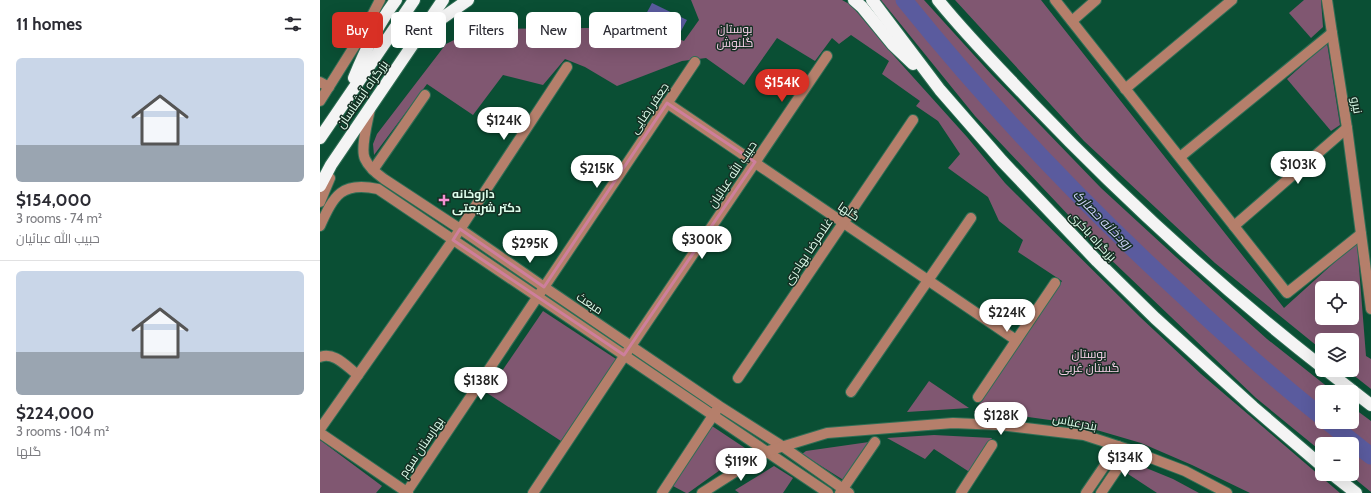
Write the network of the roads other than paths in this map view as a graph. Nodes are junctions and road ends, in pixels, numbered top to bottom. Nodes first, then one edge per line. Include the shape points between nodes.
1 (372, 0) edge
2 (380, 0) edge
3 (396, 0) edge
4 (414, 0) edge
5 (443, 0) edge
6 (468, 0) edge
7 (854, 0) edge
8 (872, 0) edge
9 (938, 0) edge
10 (1055, 0) edge
11 (1096, 0) edge
12 (1232, 0) edge
13 (1328, 0) edge
14 (372, 12) edge
15 (374, 12) edge
16 (435, 12) edge
17 (446, 15) edge
18 (1072, 21) junction
19 (1332, 33) junction
20 (351, 48) edge
21 (411, 48) edge
22 (827, 56) dead end
23 (695, 62) dead end
24 (567, 66) dead end
25 (324, 84) edge
26 (1125, 89) junction
27 (940, 90) junction
28 (425, 95) dead end
29 (320, 100) edge
30 (344, 102) junction
31 (667, 103) junction
32 (371, 107) junction
33 (913, 120) dead end
34 (1347, 128) junction
35 (320, 138) edge
36 (340, 150) junction
37 (1180, 157) junction
38 (755, 162) junction
39 (373, 170) junction
40 (320, 186) edge
41 (320, 202) edge
42 (971, 218) dead end
43 (843, 222) junction
44 (320, 226) edge
45 (1234, 226) junction
46 (460, 229) junction
47 (1361, 234) junction
48 (453, 240) junction
49 (929, 280) junction
50 (1055, 282) dead end
51 (544, 288) junction
52 (538, 297) junction
53 (1371, 309) edge
54 (1016, 340) junction
55 (631, 346) junction
56 (624, 355) junction
57 (320, 357) edge
58 (1315, 361) edge
59 (358, 375) junction
60 (1335, 377) edge
61 (738, 378) dead end
62 (851, 392) dead end
63 (978, 396) dead end
64 (1371, 405) edge
65 (719, 406) junction
66 (713, 415) junction
67 (320, 429) edge
68 (320, 434) edge
69 (875, 442) dead end
70 (992, 445) dead end
71 (782, 446) junction
72 (1118, 446) junction
73 (1130, 450) junction
74 (768, 451) junction
75 (1315, 460) edge
76 (1341, 481) edge
77 (844, 492) edge
78 (406, 493) edge
79 (533, 493) edge
80 (662, 493) edge
81 (702, 493) edge
82 (828, 493) edge
83 (961, 493) edge
84 (1086, 493) edge
85 (1101, 493) edge
86 (1227, 493) edge
87 (1356, 493) edge

1 - 14 street
2 - 15 street
3 - 30 highway via 384,16 365,53
4 - 30 highway, بزرگراه آبشناسان
5 - 16 highway, بزرگراه آبشناسان
6 - 17 highway
7 - 27 highway via 893,45
8 - 27 highway, بزرگراه باکری
9 - 58 highway via 1067,140 1201,265
10 - 18 street
11 - 18 street
12 - 26 street
13 - 19 street, نیرو
18 - 26 street
19 - 34 street, نیرو
19 - 37 street
20 - 25 street
21 - 32 highway, بزرگراه آبشناسان
22 - 38 street, حبیب الله عبائیان
23 - 31 street, جعفر رضایی
24 - 46 street
25 - 29 street
26 - 37 street
27 - 75 highway, بزرگراه باکری via 1002,161 1097,261 1160,323
28 - 39 street
30 - 35 highway, بزرگراه آبشناسان
31 - 38 street, گلها
31 - 51 street, جعفر رضایی
32 - 36 highway, بزرگراه آبشناسان
32 - 39 street, مبعث via 364,141 364,158
33 - 43 street, غلامرضا بهادری
34 - 45 street
34 - 47 street, نیرو
36 - 40 highway, بزرگراه آبشناسان
36 - 41 street
37 - 45 street
38 - 43 street, گلها
38 - 55 street, حبیب الله عبائیان
39 - 46 street, مبعث via 384,180
42 - 49 street
43 - 49 street, گلها
43 - 61 street, غلامرضا بهادری
44 - 48 street, مبعث via 329,206 340,192 352,187 367,186 378,189
45 - 47 street via 1287,293
46 - 48 street
46 - 51 street, مبعث
47 - 53 street, نیرو
48 - 52 street, مبعث
48 - 59 street
49 - 54 street, گلها
49 - 62 street
50 - 54 street
51 - 52 street, جعفر رضایی
51 - 55 street, مبعث
52 - 56 street, مبعث
52 - 78 street, بهارستان سوم
54 - 63 street
55 - 56 street, حبیب الله عبائیان
55 - 65 street, مبعث
56 - 66 street, مبعث
56 - 79 street, حبیب الله عبائیان
57 - 59 street via 332,356
59 - 67 street
60 - 64 highway
65 - 66 street
65 - 71 street, مبعث
66 - 74 street, مبعث
66 - 80 street
68 - 78 street
69 - 77 street
70 - 83 street
71 - 72 street, بندرعباس via 827,433 954,423 1000,425 1084,435
71 - 74 street, بندرعباس
71 - 77 street, مبعث
72 - 73 street, بندرعباس
72 - 84 street
73 - 85 street
73 - 86 street, بندرعباس via 1185,472
74 - 81 street, بندرعباس
74 - 82 street, مبعث
76 - 87 highway

